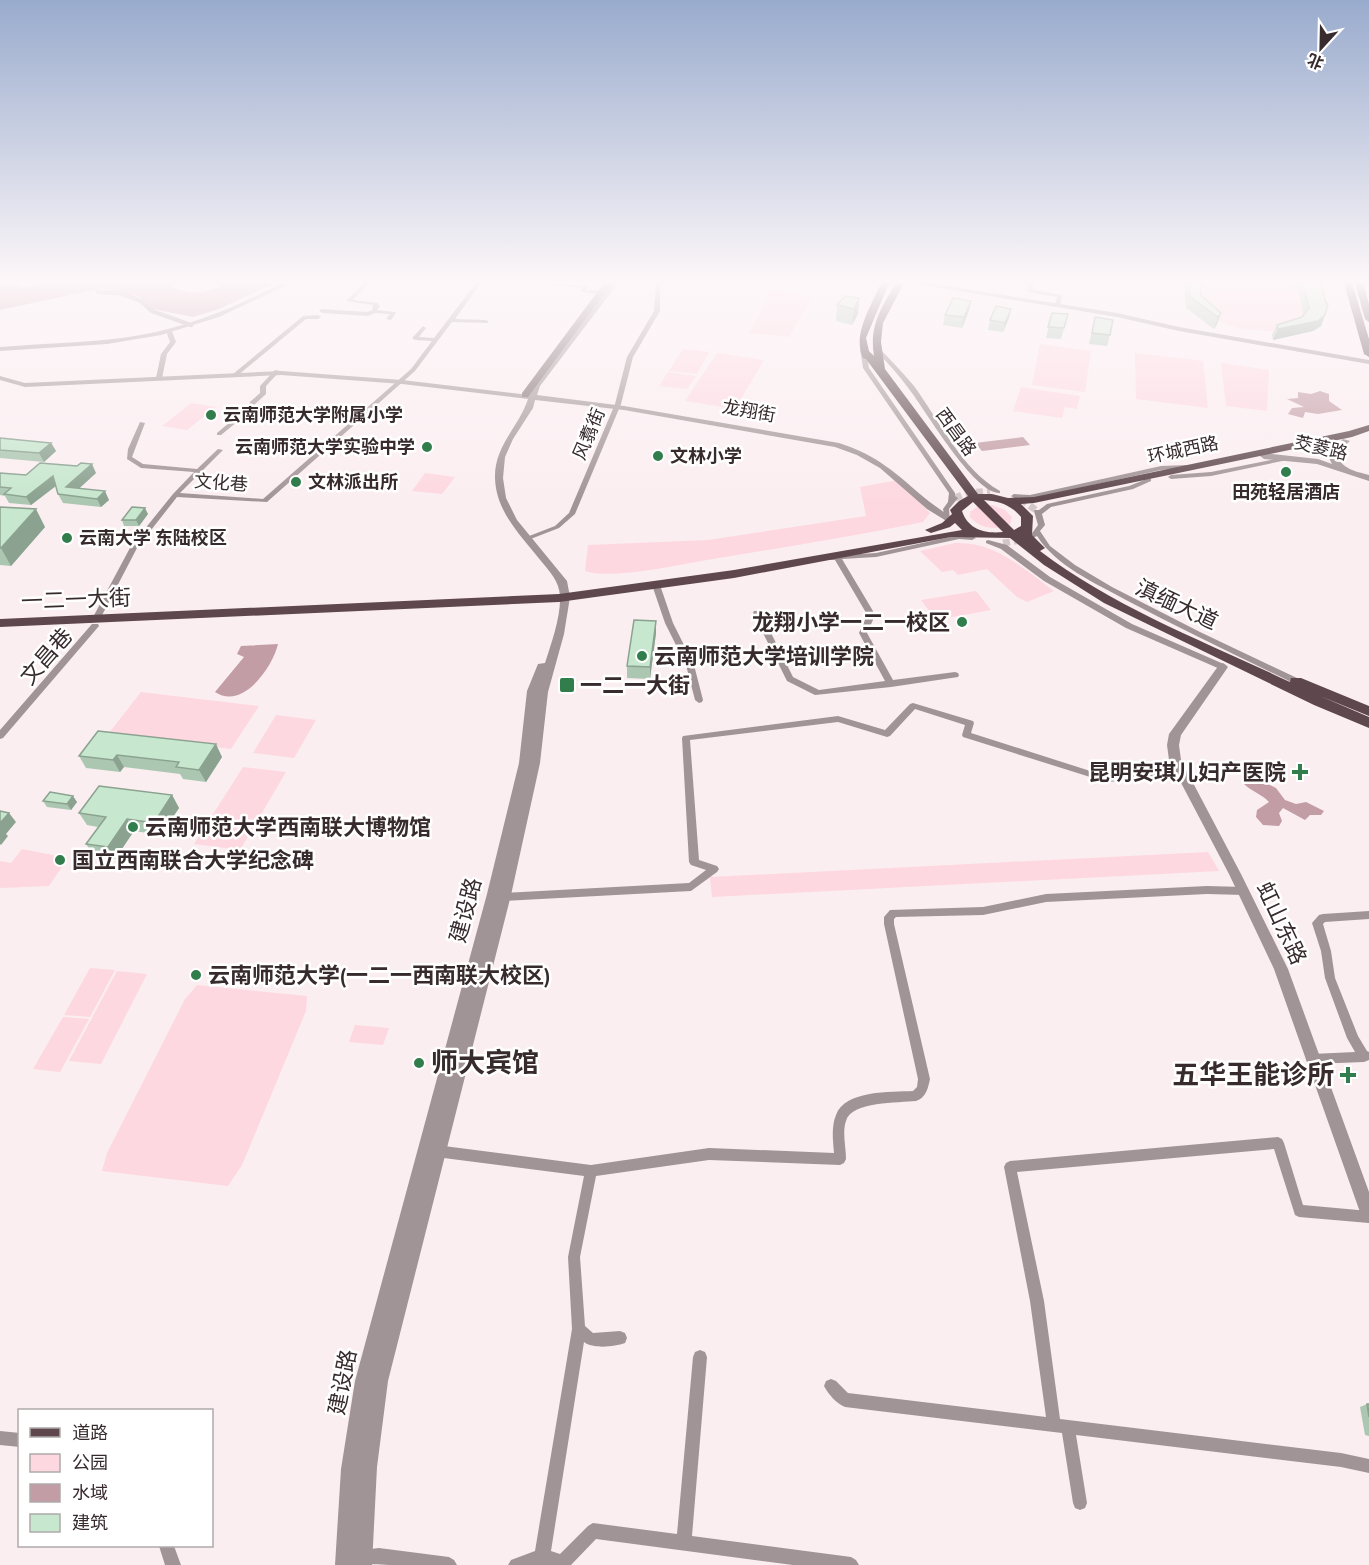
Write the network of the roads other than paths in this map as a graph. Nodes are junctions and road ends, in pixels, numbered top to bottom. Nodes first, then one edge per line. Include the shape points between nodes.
1 (164, 356) edge
2 (257, 356) edge
3 (423, 356) edge
4 (557, 356) edge
5 (631, 356) edge
6 (864, 356) edge
7 (866, 356) edge
8 (870, 356) edge
9 (878, 356) edge
10 (882, 356) edge
11 (883, 356) edge
12 (1336, 356) edge
13 (1369, 362) edge
14 (881, 368) junction
15 (277, 372) junction
16 (236, 374) junction
17 (0, 376) edge
18 (159, 378) junction
19 (403, 381) junction
20 (528, 396) junction
21 (618, 406) junction
22 (142, 423) dead end
23 (1369, 428) edge
24 (219, 434) dead end
25 (1369, 435) edge
26 (1346, 441) junction
27 (220, 450) dead end
28 (1264, 456) junction
29 (1292, 458) junction
30 (199, 471) junction
31 (1171, 477) junction
32 (1369, 477) edge
33 (175, 495) junction
34 (954, 502) junction
35 (1020, 509) junction
36 (993, 517) joint
37 (951, 518) junction
38 (971, 535) junction
39 (526, 539) junction
40 (990, 539) junction
41 (1003, 543) tunnel mouth
42 (863, 548) junction
43 (832, 559) junction
44 (656, 585) junction
45 (561, 594) junction
46 (757, 614) dead end
47 (0, 617) edge
48 (96, 619) junction
49 (0, 623) edge
50 (1223, 667) junction
51 (955, 675) dead end
52 (1294, 680) junction
53 (891, 684) junction
54 (699, 700) dead end
55 (1327, 700) junction
56 (1369, 711) edge
57 (1369, 723) edge
58 (0, 736) edge
59 (1180, 774) junction
60 (1244, 891) junction
61 (503, 897) junction
62 (1368, 916) edge
63 (1366, 1056) edge
64 (1312, 1059) junction
65 (436, 1151) junction
66 (591, 1171) junction
67 (1369, 1216) edge
68 (579, 1329) junction
69 (620, 1338) dead end
70 (700, 1357) dead end
71 (831, 1386) dead end
72 (1061, 1426) junction
73 (0, 1438) edge
74 (18, 1440) edge
75 (1369, 1467) edge
76 (1080, 1503) dead end
77 (684, 1543) junction
78 (168, 1547) edge
79 (542, 1557) junction
80 (362, 1561) edge
81 (173, 1565) edge
82 (345, 1565) edge
83 (449, 1565) edge
84 (516, 1565) edge
85 (851, 1565) edge

1 - 18 street
2 - 16 street
3 - 19 street, 文化巷
4 - 20 main road
5 - 21 street, 风翥街
6 - 34 street via 866,368 952,493
7 - 34 main road, 西昌路 via 958,490
8 - 14 main road, 西昌路
9 - 14 main road, 西昌路
10 - 35 main road, 西昌路 via 976,487
11 - 35 street via 985,486
12 - 13 street
14 - 36 main road, 西昌路
15 - 16 street, 龙翔街
15 - 19 street, 龙翔街
15 - 24 street via 263,386 263,394 252,407
16 - 17 street via 65,386 25,385
16 - 18 street
17 - 18 street via 28,384
19 - 20 street, 龙翔街
19 - 33 street, 文化巷 via 265,501
20 - 21 street, 龙翔街
20 - 39 street via 529,408 501,456 499,478 502,498
20 - 45 street via 495,456 495,499 506,522
21 - 34 street, 龙翔街 via 854,448 889,465 933,506
21 - 37 street, 龙翔街 via 836,445 861,453 885,467 927,506
21 - 39 street, 风翥街 via 572,514 557,527
22 - 30 street via 140,435 129,452 134,463
23 - 35 main road, 环城西路
25 - 26 main road, 环城西路
26 - 28 main road, 环城西路
26 - 32 street, 茭菱路 via 1333,450 1332,459
27 - 30 street
28 - 29 street, 茭菱路
28 - 31 main road, 环城西路
29 - 31 street via 1211,474
29 - 32 street, 茭菱路
30 - 33 street
31 - 35 main road, 环城西路
33 - 48 street, 文化巷 via 134,548
34 - 35 main road via 973,499
34 - 37 main road via 956,510
35 - 40 main road via 1007,537
35 - 52 street via 1041,544 1097,581
35 - 52 main road, 滇缅大道 via 1026,536 1032,542 1104,592
36 - 55 main road, 滇缅大道 via 1045,561 1098,595 1190,642
37 - 38 main road
37 - 42 main road, 一二一大街 via 939,528
38 - 40 main road, 一二一大街
38 - 42 main road, 一二一大街 via 951,534
38 - 43 street via 876,555
39 - 45 street via 562,581
40 - 41 street
40 - 50 main road, 滇缅大道 via 1010,546 1093,601
40 - 50 street via 1047,579 1120,622
42 - 43 main road, 一二一大街
42 - 45 main road, 一二一大街
43 - 44 main road, 一二一大街
43 - 53 street via 869,611 863,633
44 - 45 main road, 一二一大街
44 - 54 street via 669,623 690,664
45 - 48 main road, 一二一大街
45 - 61 street, 建设路 via 556,648 542,692 534,764
45 - 82 street, 建设路 via 533,692 525,763 494,894 364,1381 352,1460
46 - 53 street via 790,680 803,687 818,693
47 - 48 main road, 一二一大街
48 - 49 main road, 一二一大街
48 - 58 street, 文昌巷
50 - 55 main road, 滇缅大道
50 - 59 street, 虹山东路 via 1175,734 1173,745
51 - 53 street
52 - 55 main road, 滇缅大道
55 - 56 main road, 滇缅大道
55 - 57 main road, 滇缅大道
59 - 60 street, 虹山东路
59 - 61 street via 1106,779 966,735 969,723 913,706 887,734 838,719 686,738 694,862 714,869 691,887
60 - 64 street, 虹山东路 via 1288,986
60 - 66 street via 1046,898 983,911 894,914 889,917 889,924 924,1078 916,1096 861,1101 847,1107 840,1116 840,1159 709,1154
61 - 65 street, 建设路
62 - 63 street via 1323,918 1317,923 1330,978 1353,1038
63 - 64 street
64 - 67 street, 虹山东路
65 - 66 street
65 - 80 street, 建设路 via 377,1391 367,1458
66 - 68 street via 574,1257
67 - 72 street via 1299,1211 1278,1143 1010,1167
68 - 69 street via 591,1340
68 - 79 street
70 - 77 street
71 - 72 street via 845,1400
72 - 75 street via 1341,1460
72 - 76 street
73 - 74 street
77 - 79 street via 593,1531 563,1562
77 - 85 street
78 - 81 street
79 - 84 street
80 - 83 street via 379,1556

